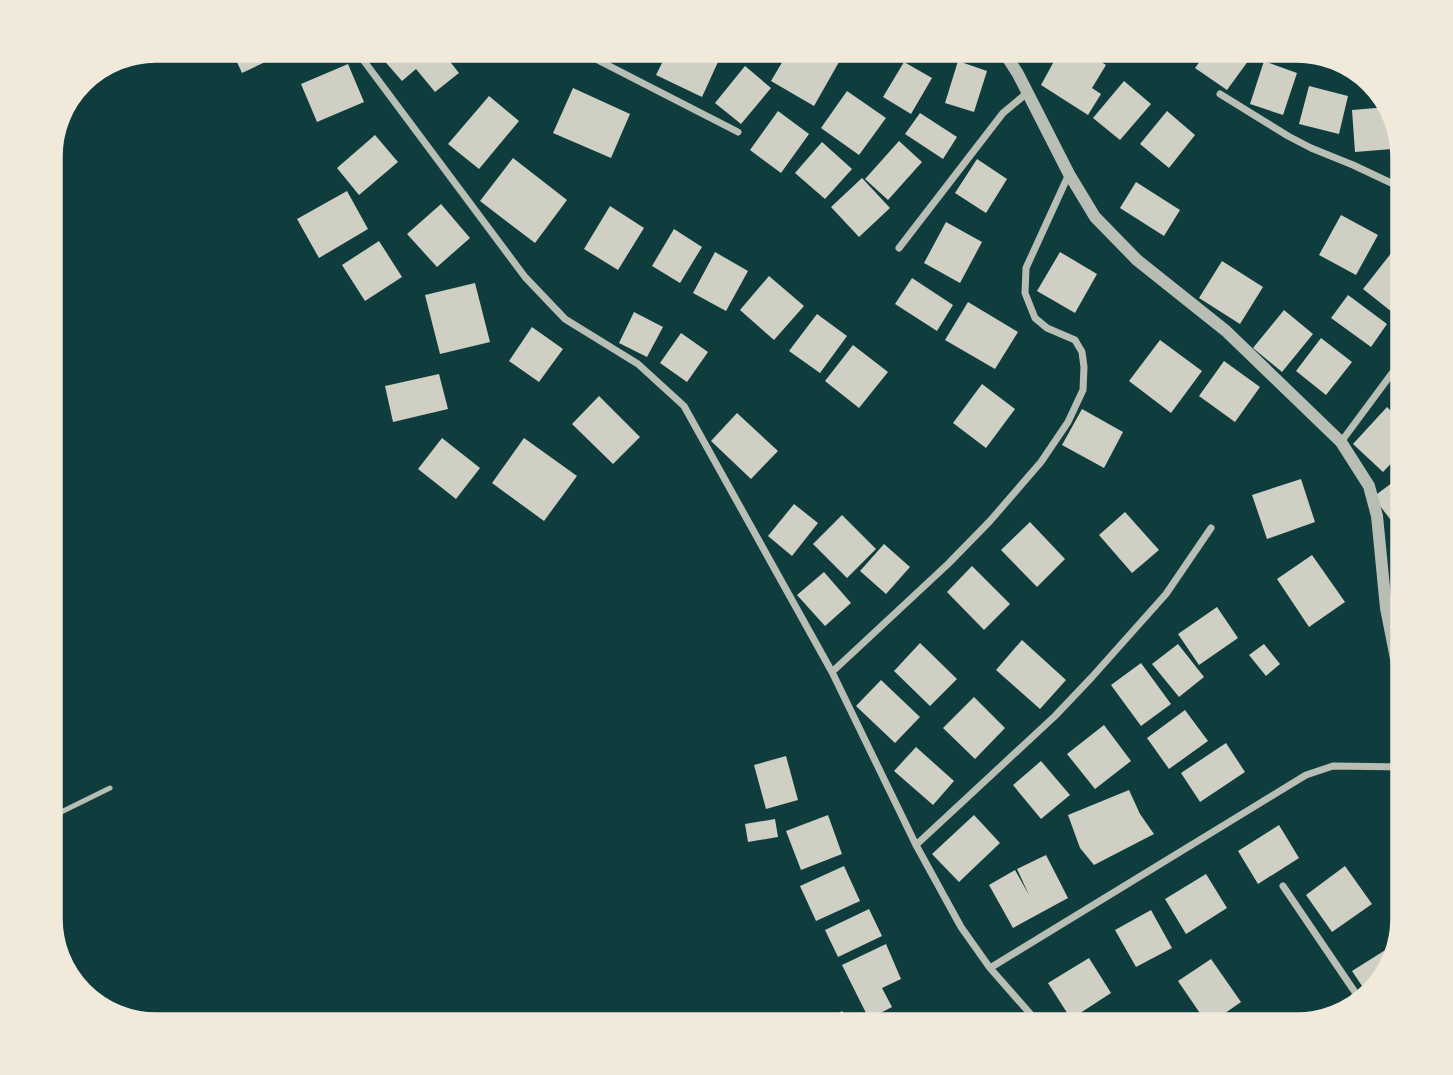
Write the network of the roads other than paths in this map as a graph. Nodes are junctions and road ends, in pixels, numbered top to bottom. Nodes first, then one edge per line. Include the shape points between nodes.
1 (364, 61) edge
2 (600, 61) edge
3 (1010, 61) edge
4 (1027, 93) junction
5 (1220, 94) dead end
6 (738, 132) dead end
7 (1069, 174) junction
8 (1392, 183) edge
9 (899, 248) dead end
10 (1392, 373) edge
11 (1341, 442) junction
12 (1210, 528) dead end
13 (1392, 638) edge
14 (832, 671) junction
15 (1392, 767) edge
16 (110, 788) dead end
17 (61, 812) edge
18 (916, 845) junction
19 (1283, 886) dead end
20 (990, 968) junction
21 (1355, 993) edge
22 (1030, 1014) edge

1 - 14 street via 525,278 565,319 638,364 684,406
2 - 6 street
3 - 4 street
4 - 7 street
4 - 9 street via 1003,113
5 - 8 street via 1287,136
7 - 11 street via 1095,217 1137,260 1226,331
7 - 14 street via 1026,268 1025,293 1035,318 1075,340 1082,352 1083,390 1068,422 1041,462 990,521
10 - 11 street
11 - 13 street via 1369,486 1377,516
12 - 18 street via 1166,594 1083,687
14 - 18 street
15 - 20 street via 1333,766 1306,775
16 - 17 lane
18 - 20 street
19 - 21 street
20 - 22 street

